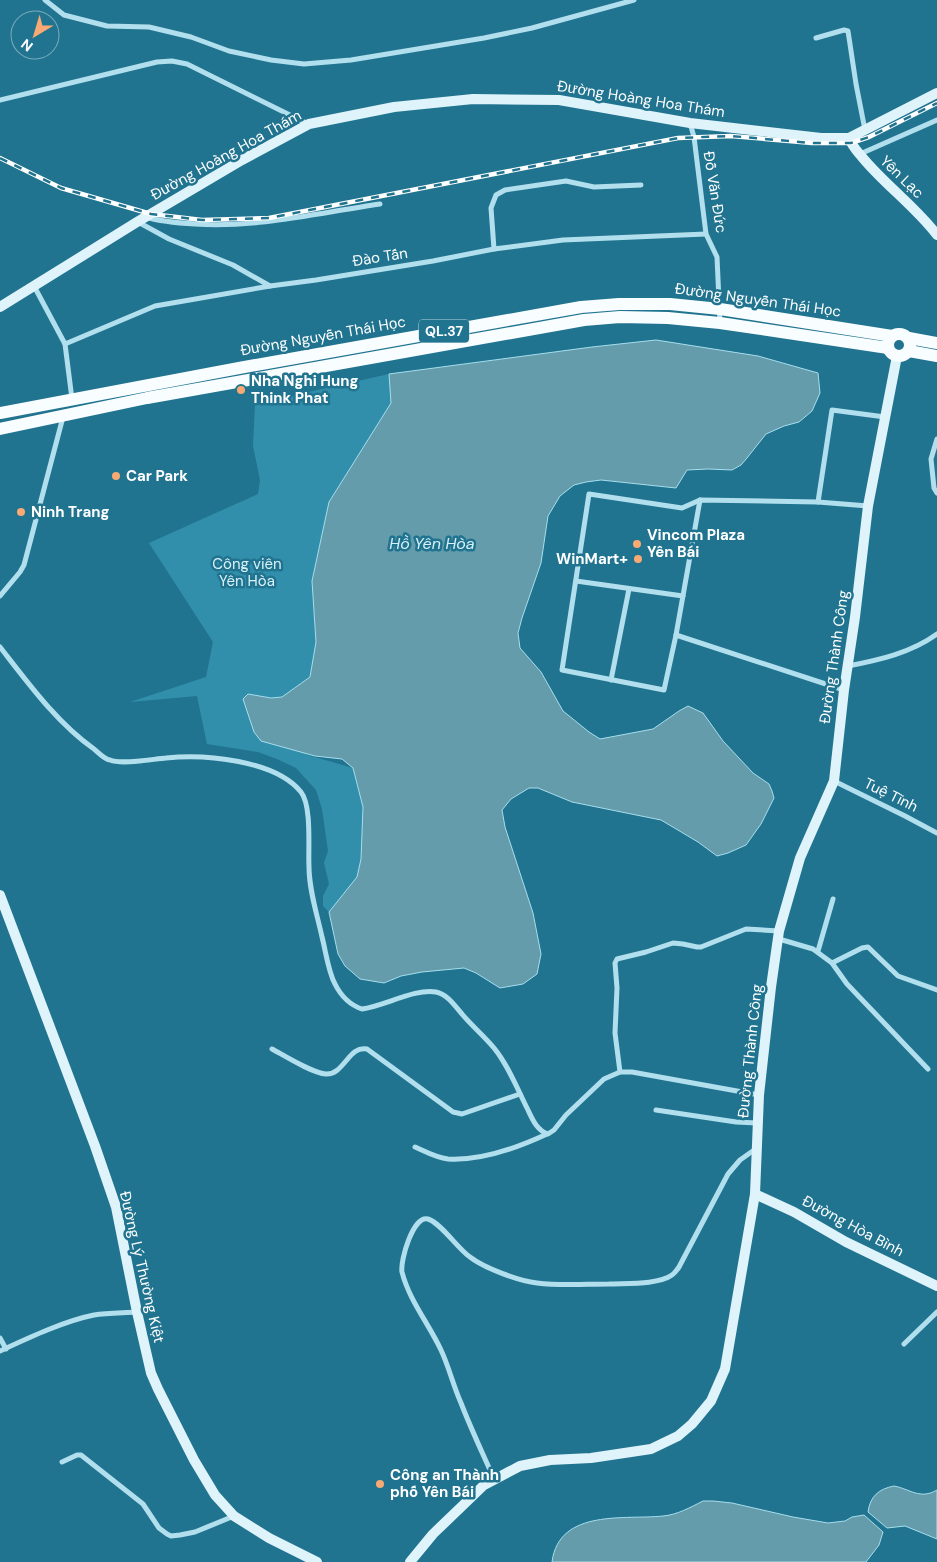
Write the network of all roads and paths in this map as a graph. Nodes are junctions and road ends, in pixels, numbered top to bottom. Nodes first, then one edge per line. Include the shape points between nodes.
1 (45, 0) edge
2 (634, 0) edge
3 (816, 38) dead end
4 (937, 93) edge
5 (0, 100) edge
6 (937, 120) edge
7 (690, 123) junction
8 (309, 124) junction
9 (865, 131) junction
10 (848, 138) junction
11 (859, 154) junction
12 (641, 185) dead end
13 (380, 204) dead end
14 (142, 220) junction
15 (706, 234) junction
16 (937, 235) edge
17 (494, 249) junction
18 (34, 286) junction
19 (270, 286) junction
20 (0, 306) edge
21 (720, 309) junction
22 (720, 323) junction
23 (937, 343) edge
24 (65, 344) junction
25 (899, 346) junction
26 (937, 356) edge
27 (72, 400) junction
28 (0, 414) edge
29 (64, 414) junction
30 (886, 418) junction
31 (0, 429) edge
32 (937, 439) edge
33 (937, 494) edge
34 (700, 500) junction
35 (818, 502) junction
36 (868, 506) junction
37 (576, 581) junction
38 (629, 589) junction
39 (0, 596) edge
40 (683, 596) junction
41 (937, 634) edge
42 (676, 635) junction
43 (0, 647) edge
44 (848, 666) junction
45 (611, 680) junction
46 (844, 690) junction
47 (834, 781) junction
48 (937, 833) edge
49 (0, 895) edge
50 (833, 899) dead end
51 (4, 918) edge
52 (779, 935) junction
53 (818, 951) junction
54 (832, 963) junction
55 (937, 990) edge
56 (272, 1049) dead end
57 (928, 1069) dead end
58 (620, 1072) junction
59 (520, 1094) junction
60 (759, 1095) junction
61 (656, 1110) dead end
62 (758, 1122) junction
63 (548, 1134) junction
64 (415, 1147) dead end
65 (758, 1147) junction
66 (755, 1194) junction
67 (937, 1286) edge
68 (137, 1312) junction
69 (937, 1312) edge
70 (0, 1338) edge
71 (904, 1344) dead end
72 (3, 1350) edge
73 (62, 1462) dead end
74 (495, 1480) junction
75 (234, 1516) junction
76 (317, 1562) edge
77 (410, 1562) edge

1 - 2 street via 64,15 107,26 149,27 191,36 229,51 304,64 351,60 484,38
3 - 9 street via 848,31
4 - 9 main road
5 - 8 street via 172,61 186,64
6 - 11 street
7 - 8 main road, Đường Hoàng Hoa Thám via 559,100 473,99 394,107
7 - 10 main road, Đường Hoàng Hoa Thám via 820,138
7 - 15 street, Đỗ Văn Đức
8 - 14 main road, Đường Hoàng Hoa Thám
9 - 10 main road
10 - 11 main road, Yên Lạc
11 - 16 main road, Yên Lạc
12 - 17 street via 594,187 566,181 505,190 496,195 491,208
13 - 14 street via 238,225
14 - 18 main road, Đường Hoàng Hoa Thám
14 - 19 street via 169,239 233,265
15 - 17 street, Đào Tấn via 564,240
15 - 21 street, Đỗ Văn Đức via 717,257
17 - 19 street, Đào Tấn
18 - 20 main road, Đường Hoàng Hoa Thám
18 - 24 street
19 - 24 street, Đào Tấn via 154,306
21 - 22 street, Đỗ Văn Đức
21 - 25 main road, Đường Nguyễn Thái Học / QL.37
21 - 27 main road, Đường Nguyễn Thái Học / QL.37 via 670,304 581,307
22 - 25 main road, Đường Nguyễn Thái Học / QL.37
22 - 29 main road, Đường Nguyễn Thái Học / QL.37 via 668,318 584,320
23 - 25 main road, Đường Nguyễn Thái Học / QL.37
24 - 27 street
25 - 26 main road, Đường Nguyễn Thái Học / QL.37
25 - 30 main road, Đường Thành Công
27 - 28 main road, Đường Nguyễn Thái Học / QL.37
29 - 31 main road, Đường Nguyễn Thái Học / QL.37
29 - 39 street via 24,565
30 - 35 street via 832,410
30 - 36 main road, Đường Thành Công
32 - 33 street via 931,459
34 - 35 street
34 - 37 street via 682,508 589,494
34 - 40 street
35 - 36 street
36 - 44 main road, Đường Thành Công
37 - 38 street
37 - 45 street via 562,670
38 - 40 street
38 - 45 street
40 - 42 street
41 - 44 street via 904,651
42 - 45 street via 664,690
42 - 46 street
43 - 59 street via 46,704 84,742 110,760 222,758 264,768 290,782 306,803 313,894 330,969 341,994 362,1009 422,991 438,992 450,1000 494,1049
44 - 46 main road, Đường Thành Công
46 - 47 main road, Đường Thành Công
47 - 48 street, Tuệ Tĩnh
47 - 52 main road, Đường Thành Công via 800,858
49 - 51 main road, Đường Lý Thường Kiệt
50 - 53 street
51 - 68 main road, Đường Lý Thường Kiệt via 116,1207
52 - 53 street
52 - 58 street via 746,930 701,947 673,943 618,959 615,963 618,988 615,1033
52 - 60 main road, Đường Thành Công
53 - 54 street
54 - 55 street via 868,947 898,976
54 - 57 street via 847,984
56 - 59 street via 328,1074 338,1070 356,1051 367,1049 449,1110 462,1114
58 - 60 street
58 - 63 street via 604,1079
59 - 63 street via 538,1129
60 - 62 main road, Đường Thành Công
61 - 62 street via 736,1122
62 - 65 main road, Đường Thành Công
63 - 64 street via 507,1150 476,1157 448,1159
65 - 66 main road, Đường Thành Công
65 - 74 street via 728,1174 679,1267 663,1280 616,1284 535,1283 471,1258 428,1219 414,1228 401,1262 405,1283 448,1364 460,1402
66 - 67 main road, Đường Hòa Bình
66 - 74 main road, Đường Thành Công via 725,1369 711,1401 692,1424 678,1436 650,1449 520,1466
68 - 72 street via 95,1315
68 - 75 main road, Đường Lý Thường Kiệt via 151,1373 158,1389 215,1495
69 - 71 street
70 - 72 street
73 - 75 street via 81,1455 143,1504 159,1528 171,1536 195,1532
74 - 77 main road, Đường Thành Công via 484,1485 461,1506
75 - 76 main road, Đường Lý Thường Kiệt

